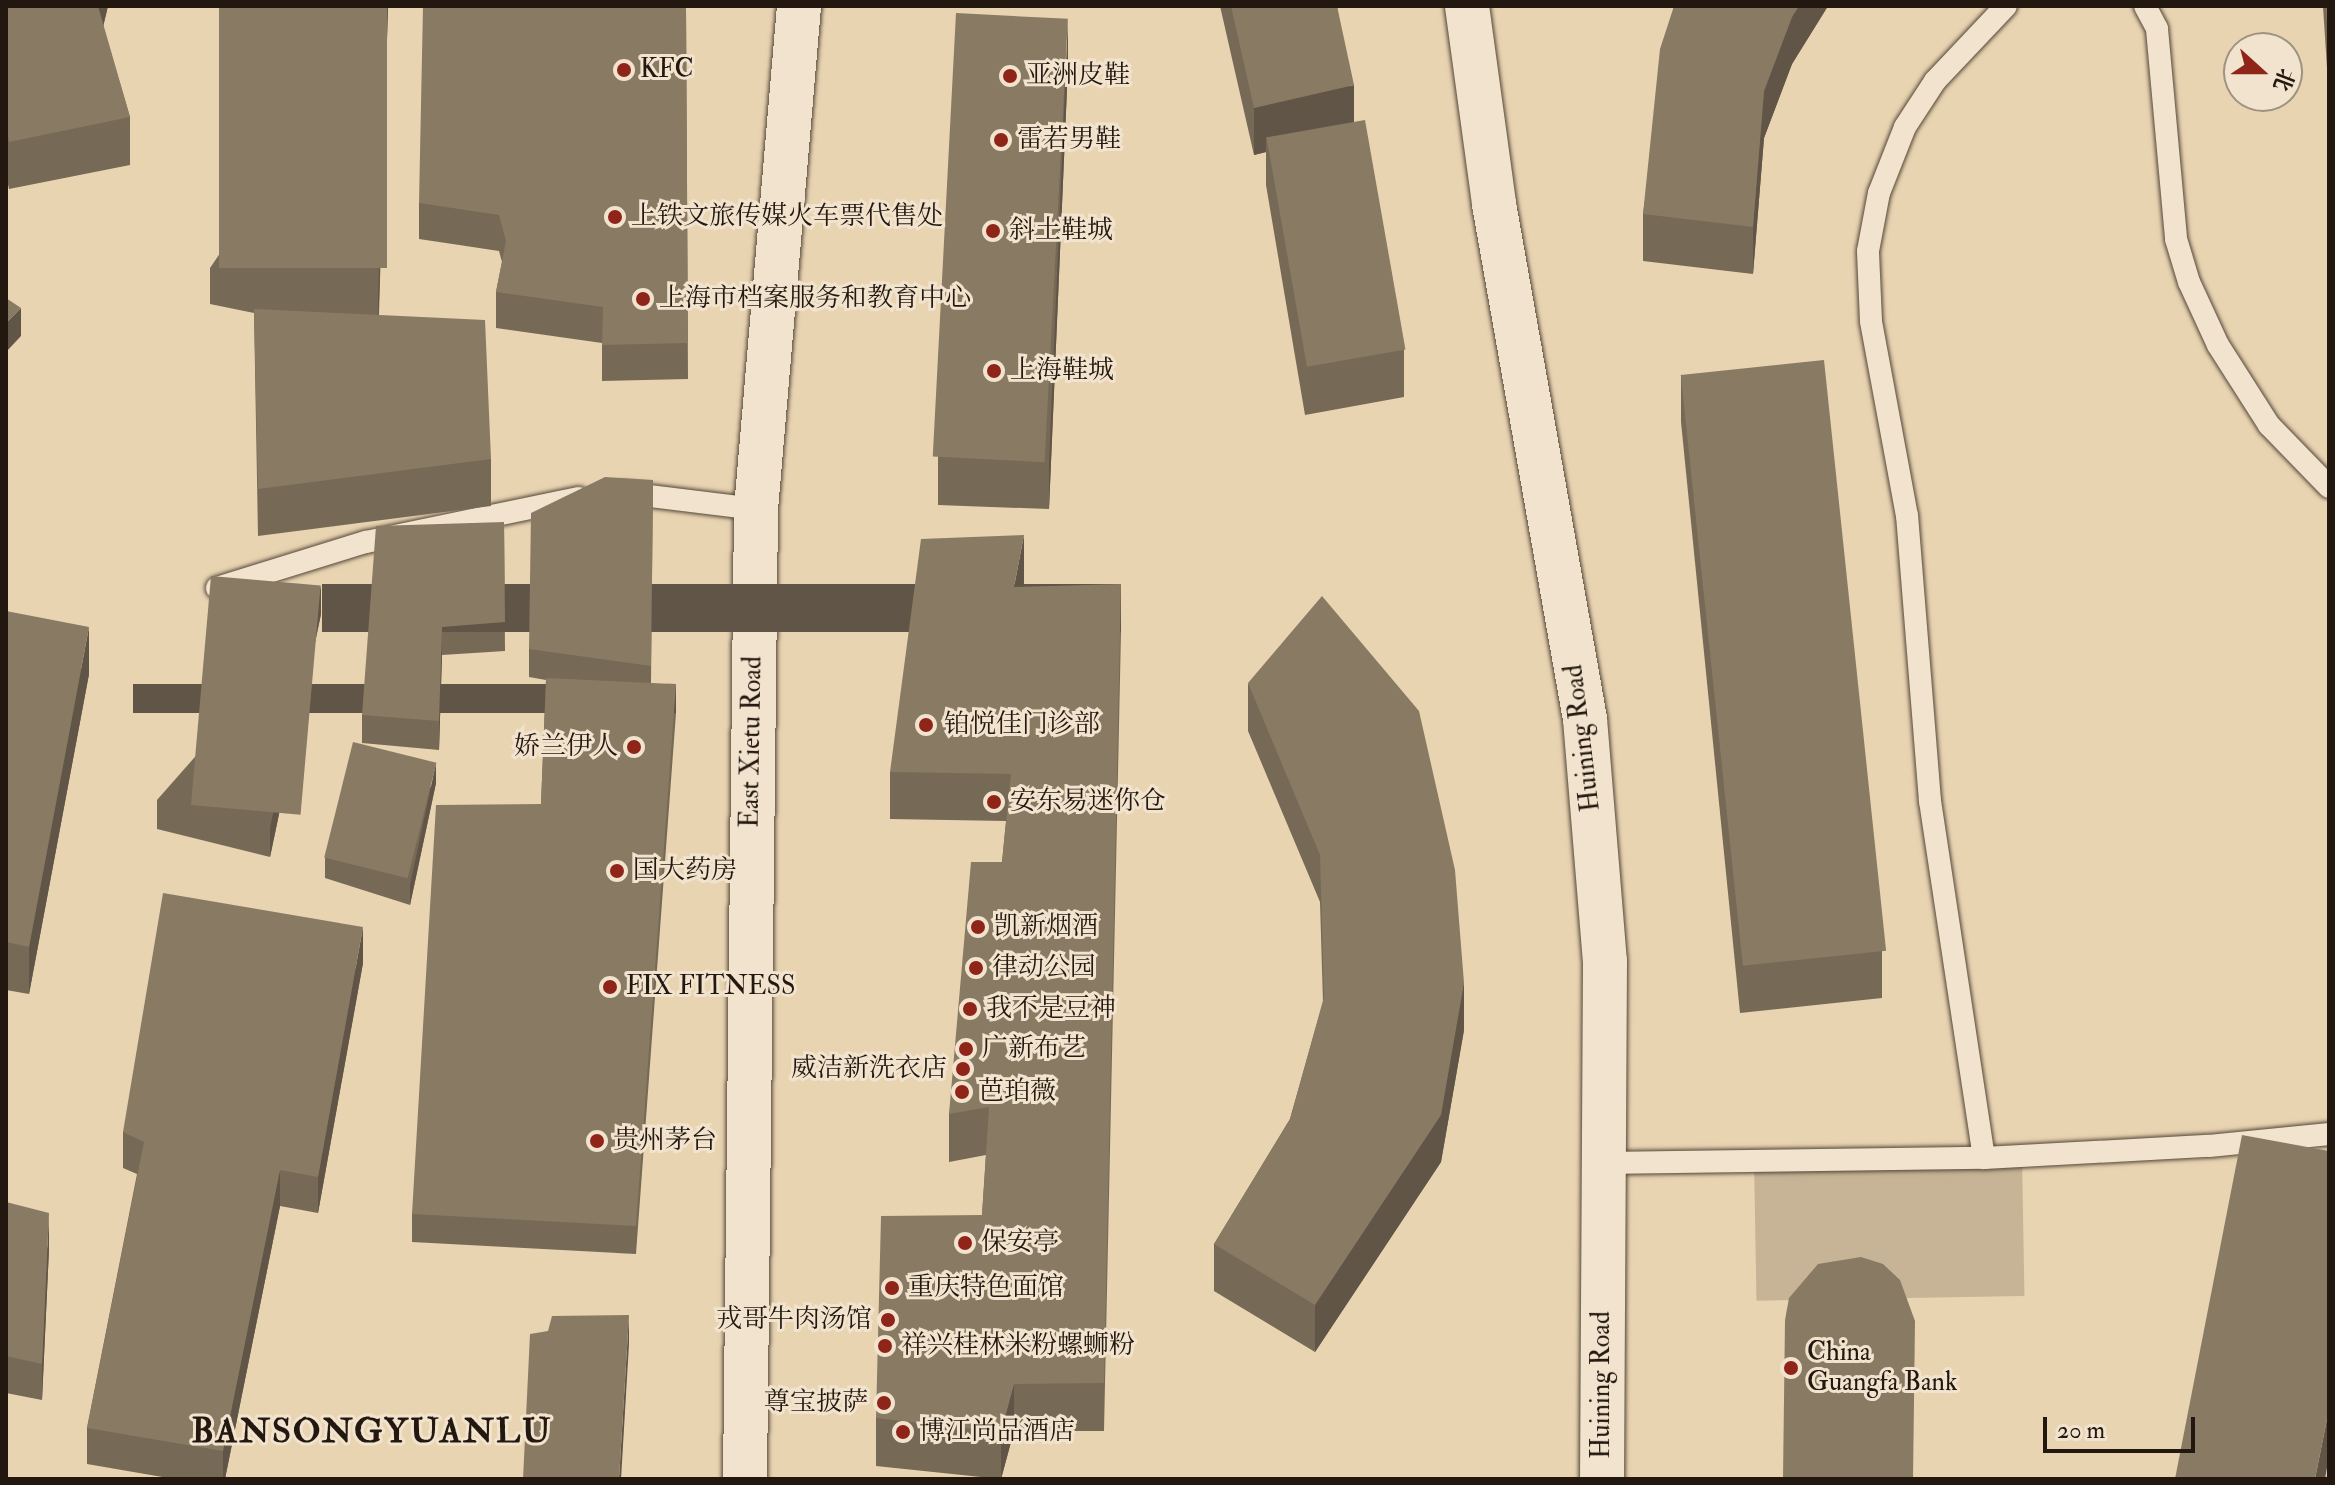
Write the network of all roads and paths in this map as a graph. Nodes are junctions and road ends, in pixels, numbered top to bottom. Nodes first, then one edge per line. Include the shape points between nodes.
1 (799, 6) edge
2 (1467, 6) edge
3 (2006, 6) edge
4 (2145, 6) edge
5 (2329, 487) edge
6 (756, 509) junction
7 (216, 588) edge
8 (2329, 1134) edge
9 (1984, 1158) junction
10 (1603, 1163) junction
11 (745, 1479) edge
12 (1602, 1479) edge

1 - 6 street, East Xietu Road
2 - 10 street, Huining Road via 1494,204 1585,719 1605,961
3 - 9 lane via 1935,81 1905,127 1879,193 1868,251 1871,321 1907,516 1930,801
4 - 5 lane via 2160,43 2176,239 2189,282 2218,345 2269,425
6 - 7 lane via 611,491 366,542
6 - 11 street, East Xietu Road
8 - 9 lane
9 - 10 lane
10 - 12 street, Huining Road

